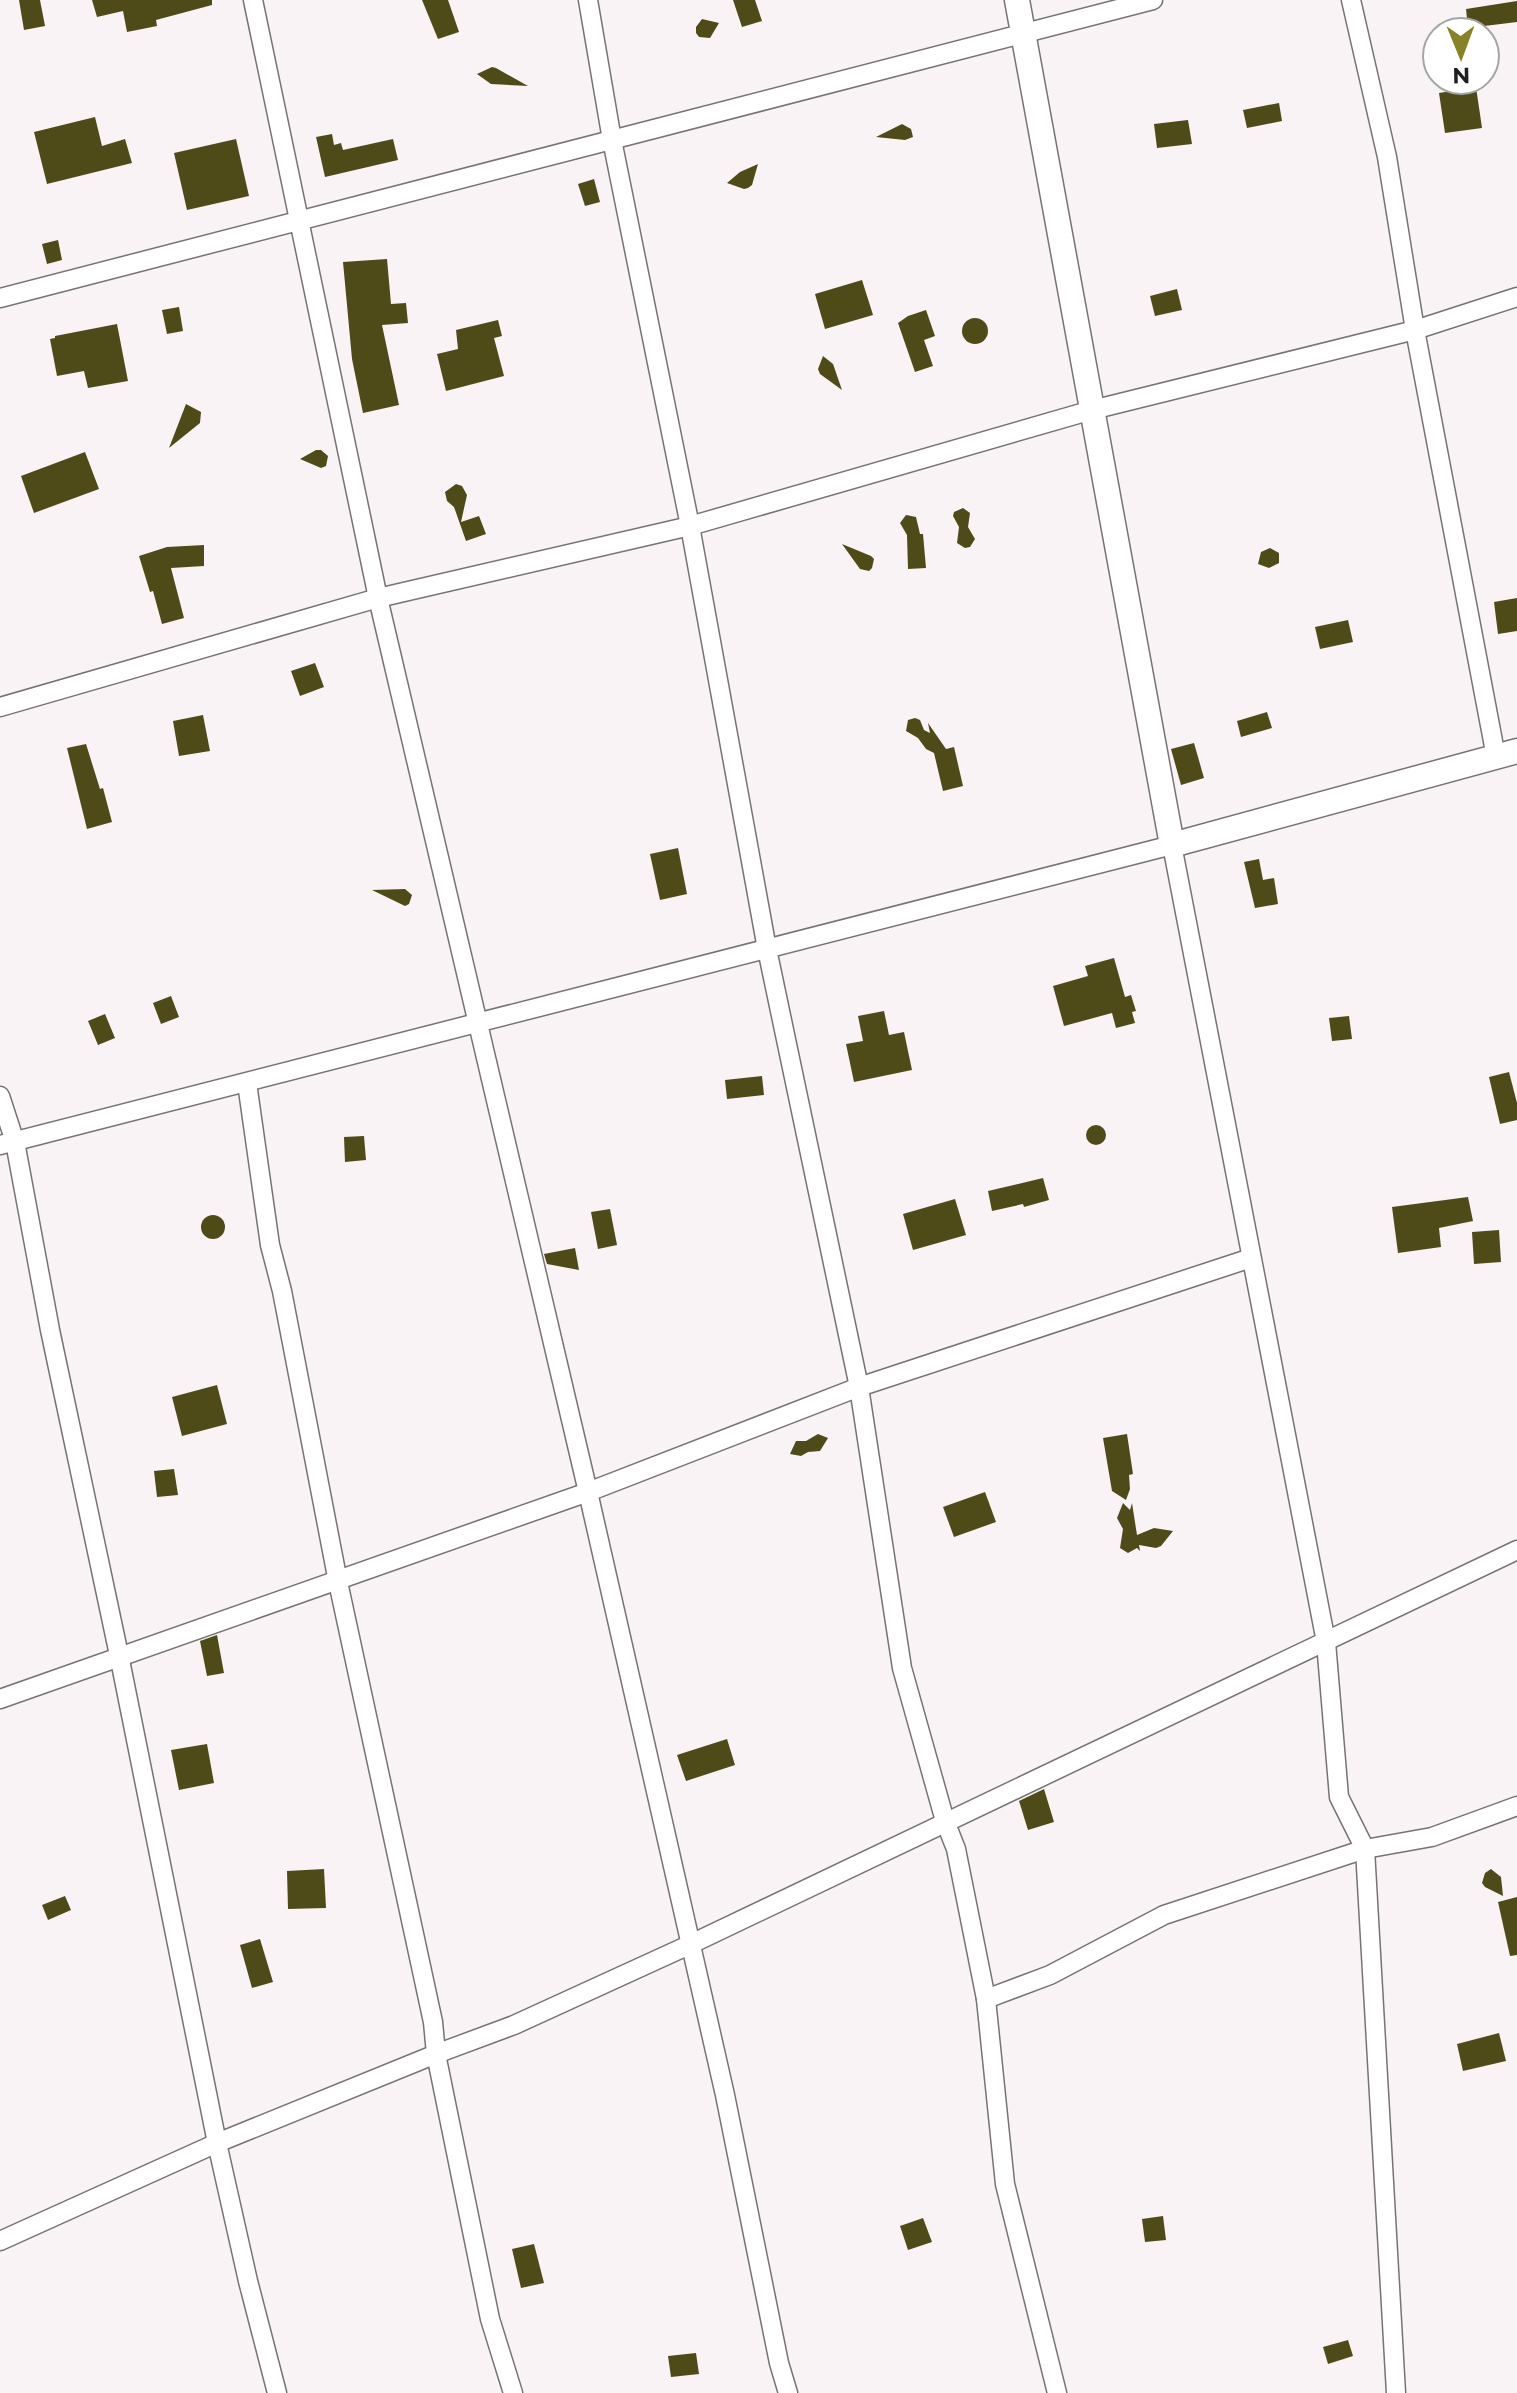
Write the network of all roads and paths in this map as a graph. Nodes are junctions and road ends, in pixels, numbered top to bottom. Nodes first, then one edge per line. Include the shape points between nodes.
1 (253, 0) edge
2 (588, 0) edge
3 (1017, 0) edge
4 (1153, 0) edge
5 (1351, 0) edge
6 (1023, 34) junction
7 (612, 140) junction
8 (301, 220) junction
9 (1517, 297) edge
10 (0, 298) edge
11 (1415, 330) junction
12 (1092, 410) junction
13 (690, 526) junction
14 (378, 598) junction
15 (0, 707) edge
16 (1506, 754) edge
17 (1172, 845) junction
18 (767, 949) junction
19 (477, 1023) junction
20 (247, 1083) junction
21 (0, 1096) edge
22 (7, 1144) edge
23 (1251, 1258) junction
24 (859, 1387) junction
25 (588, 1492) junction
26 (1517, 1550) edge
27 (338, 1582) junction
28 (1326, 1642) junction
29 (119, 1655) junction
30 (0, 1699) edge
31 (1517, 1806) edge
32 (945, 1821) junction
33 (1365, 1849) junction
34 (689, 1945) junction
35 (986, 1999) junction
36 (436, 2054) junction
37 (217, 2143) junction
38 (0, 2241) edge
39 (277, 2393) edge
40 (513, 2393) edge
41 (788, 2393) edge
42 (1057, 2393) edge
43 (1396, 2393) edge

1 - 8 street
2 - 7 street
3 - 6 street
4 - 6 street
5 - 11 street via 1387,157
6 - 7 street
6 - 12 street
7 - 8 street
7 - 13 street
8 - 10 street
8 - 14 street
9 - 11 street
11 - 12 street
11 - 16 street
12 - 13 street
12 - 17 street
13 - 14 street
13 - 18 street
14 - 15 street
14 - 19 street
16 - 17 street
17 - 18 street
17 - 23 street
18 - 19 street
18 - 24 street
19 - 20 street
19 - 25 street
20 - 22 street
20 - 27 street via 270,1245
21 - 22 street
22 - 29 street
23 - 24 street
23 - 28 street
24 - 25 street
24 - 32 street via 902,1668
25 - 27 street
25 - 34 street
26 - 28 street
27 - 29 street
27 - 36 street
28 - 32 street
28 - 33 street via 1339,1797
29 - 30 street
29 - 37 street
31 - 33 street via 1432,1837
32 - 34 street
32 - 35 street via 956,1849
33 - 35 street via 1164,1915 1050,1975
33 - 43 street
34 - 36 street via 514,2025
34 - 41 street
35 - 42 street via 1005,2184
36 - 37 street
36 - 40 street via 490,2319
37 - 38 street
37 - 39 street

